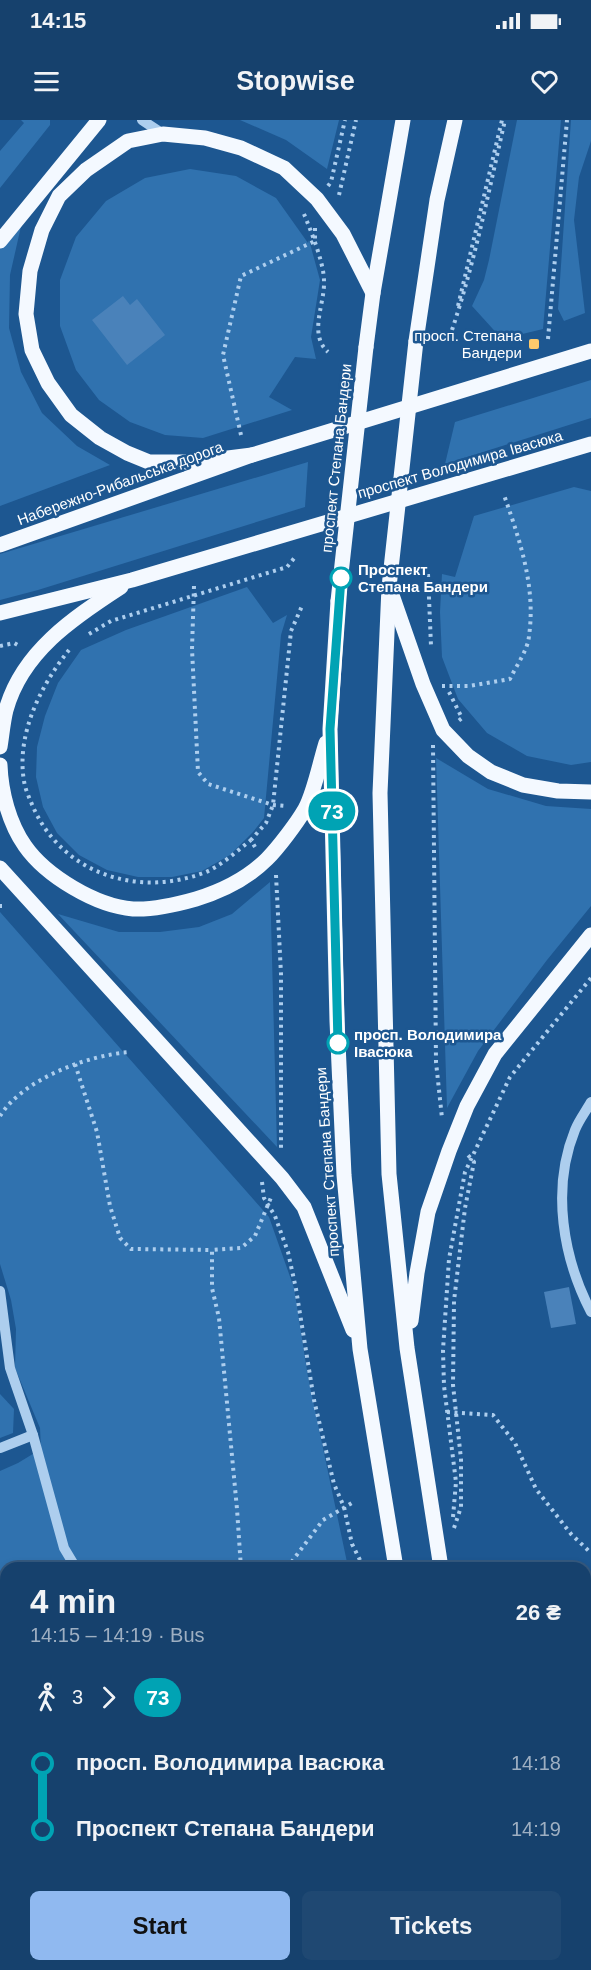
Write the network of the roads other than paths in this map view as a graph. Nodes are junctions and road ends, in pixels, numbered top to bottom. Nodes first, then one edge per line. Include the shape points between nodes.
1 (99, 120) edge
2 (142, 120) edge
3 (403, 120) edge
4 (455, 120) edge
5 (465, 120) edge
6 (163, 134) junction
7 (450, 144) junction
8 (0, 242) edge
9 (373, 293) junction
10 (591, 351) edge
11 (591, 444) edge
12 (573, 450) junction
13 (252, 455) junction
14 (591, 455) edge
15 (0, 544) edge
16 (132, 580) junction
17 (389, 586) junction
18 (0, 613) edge
19 (330, 729) junction
20 (0, 747) edge
21 (0, 765) edge
22 (591, 792) edge
23 (0, 868) edge
24 (591, 935) edge
25 (591, 1102) edge
26 (0, 1291) edge
27 (591, 1312) edge
28 (407, 1348) junction
29 (360, 1349) junction
30 (5, 1370) edge
31 (33, 1435) junction
32 (0, 1448) edge
33 (72, 1562) edge
34 (395, 1562) edge
35 (440, 1562) edge

1 - 8 main road
2 - 6 lane
3 - 9 main road, проспект Степана Бандери
4 - 7 main road
5 - 7 main road
6 - 9 main road via 205,138 241,148 284,168 317,199 343,234
6 - 13 main road via 128,141 86,170 59,196 42,230 30,271 26,314 32,350 48,383 71,415 127,453 149,462 196,462
7 - 17 main road, bridge via 437,200 416,341
9 - 19 main road, проспект Степана Бандери, bridge via 338,601
10 - 13 main road
11 - 12 main road, проспект Володимира Івасюка
12 - 14 main road
12 - 16 main road, проспект Володимира Івасюка
13 - 15 main road, Набережно-Рибальська дорога
16 - 18 main road
16 - 20 main road via 76,616 27,664 6,710
17 - 22 main road via 423,684 445,732 468,756 491,772 523,784
17 - 28 main road via 380,793 384,1004 389,1174
19 - 21 main road via 306,808 266,860 215,893 170,907 132,909 100,901 44,867 25,846 9,815
19 - 29 main road, проспект Степана Бандери via 344,1175
23 - 29 main road via 273,1166 304,1207
24 - 28 main road via 495,1054 467,1106 428,1212
25 - 27 lane via 575,1130 561,1212 579,1289
26 - 30 lane
28 - 35 main road
29 - 34 main road, проспект Степана Бандери
30 - 31 lane
31 - 32 lane
31 - 33 lane via 64,1548

